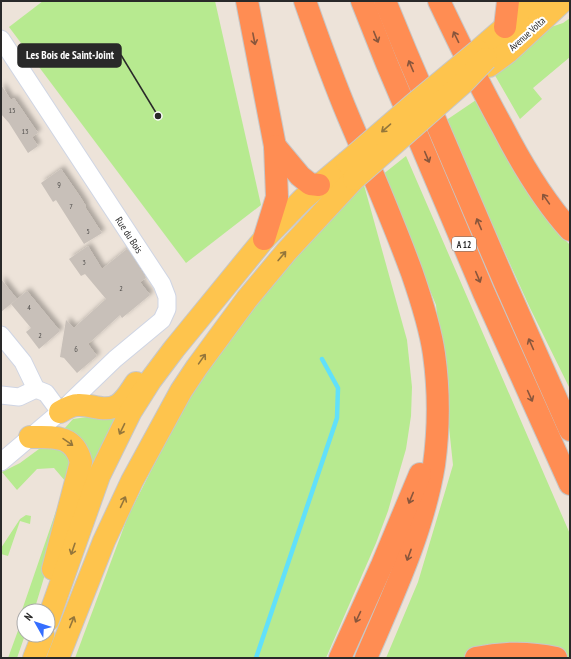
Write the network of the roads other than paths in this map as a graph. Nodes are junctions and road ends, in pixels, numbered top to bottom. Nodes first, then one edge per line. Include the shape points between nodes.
1 (247, 1) edge
2 (305, 1) edge
3 (362, 1) edge
4 (385, 1) edge
5 (439, 1) edge
6 (508, 1) edge
7 (535, 1) edge
8 (563, 1) edge
9 (505, 27) junction
10 (1, 39) edge
11 (485, 58) junction
12 (275, 146) junction
13 (348, 178) junction
14 (319, 185) junction
15 (570, 230) edge
16 (264, 240) junction
17 (1, 335) edge
18 (174, 349) junction
19 (36, 389) junction
20 (1, 395) edge
21 (438, 407) junction
22 (60, 412) junction
23 (570, 430) edge
24 (30, 437) junction
25 (1, 462) edge
26 (570, 484) edge
27 (50, 603) edge
28 (54, 603) edge
29 (40, 643) edge
30 (34, 658) edge
31 (58, 658) edge
32 (340, 658) edge
33 (366, 658) edge
34 (476, 658) edge
35 (556, 658) edge

1 -> 12 highway
2 - 21 highway via 323,53 385,201 421,300 434,352
3 -> 26 highway, A 12 via 481,286
23 -> 4 highway, A 12 via 504,283
15 -> 5 highway via 558,217 520,160
6 - 9 highway
7 - 9 main road, Avenue Volta
8 - 11 main road, Avenue Volta via 508,52
9 - 11 main road, Avenue Volta
10 - 22 street, Rue du Bois via 162,284 167,297 167,309 162,320 115,359
11 - 13 main road, bridge via 463,83
11 -> 13 main road, bridge via 414,104
12 - 14 highway via 300,176 310,184
12 - 16 highway via 277,197
13 - 14 main road
13 - 14 main road
31 -> 13 main road via 104,541 132,481 181,391 247,299
14 - 16 main road
16 - 18 main road
17 - 19 street via 23,362
18 - 22 main road via 144,371 118,405 100,409 76,405
18 -> 28 main road via 131,411 99,476
19 - 20 street via 20,397
19 - 22 street via 46,393
21 -> 32 highway via 429,447 417,482
21 -> 33 highway via 434,466 420,522 399,581
22 - 24 street, Rue du Bois
24 - 25 street, Rue du Bois
24 -> 27 main road via 61,438 79,452 82,462 54,563
29 - 30 main road
34 - 35 highway via 516,652

